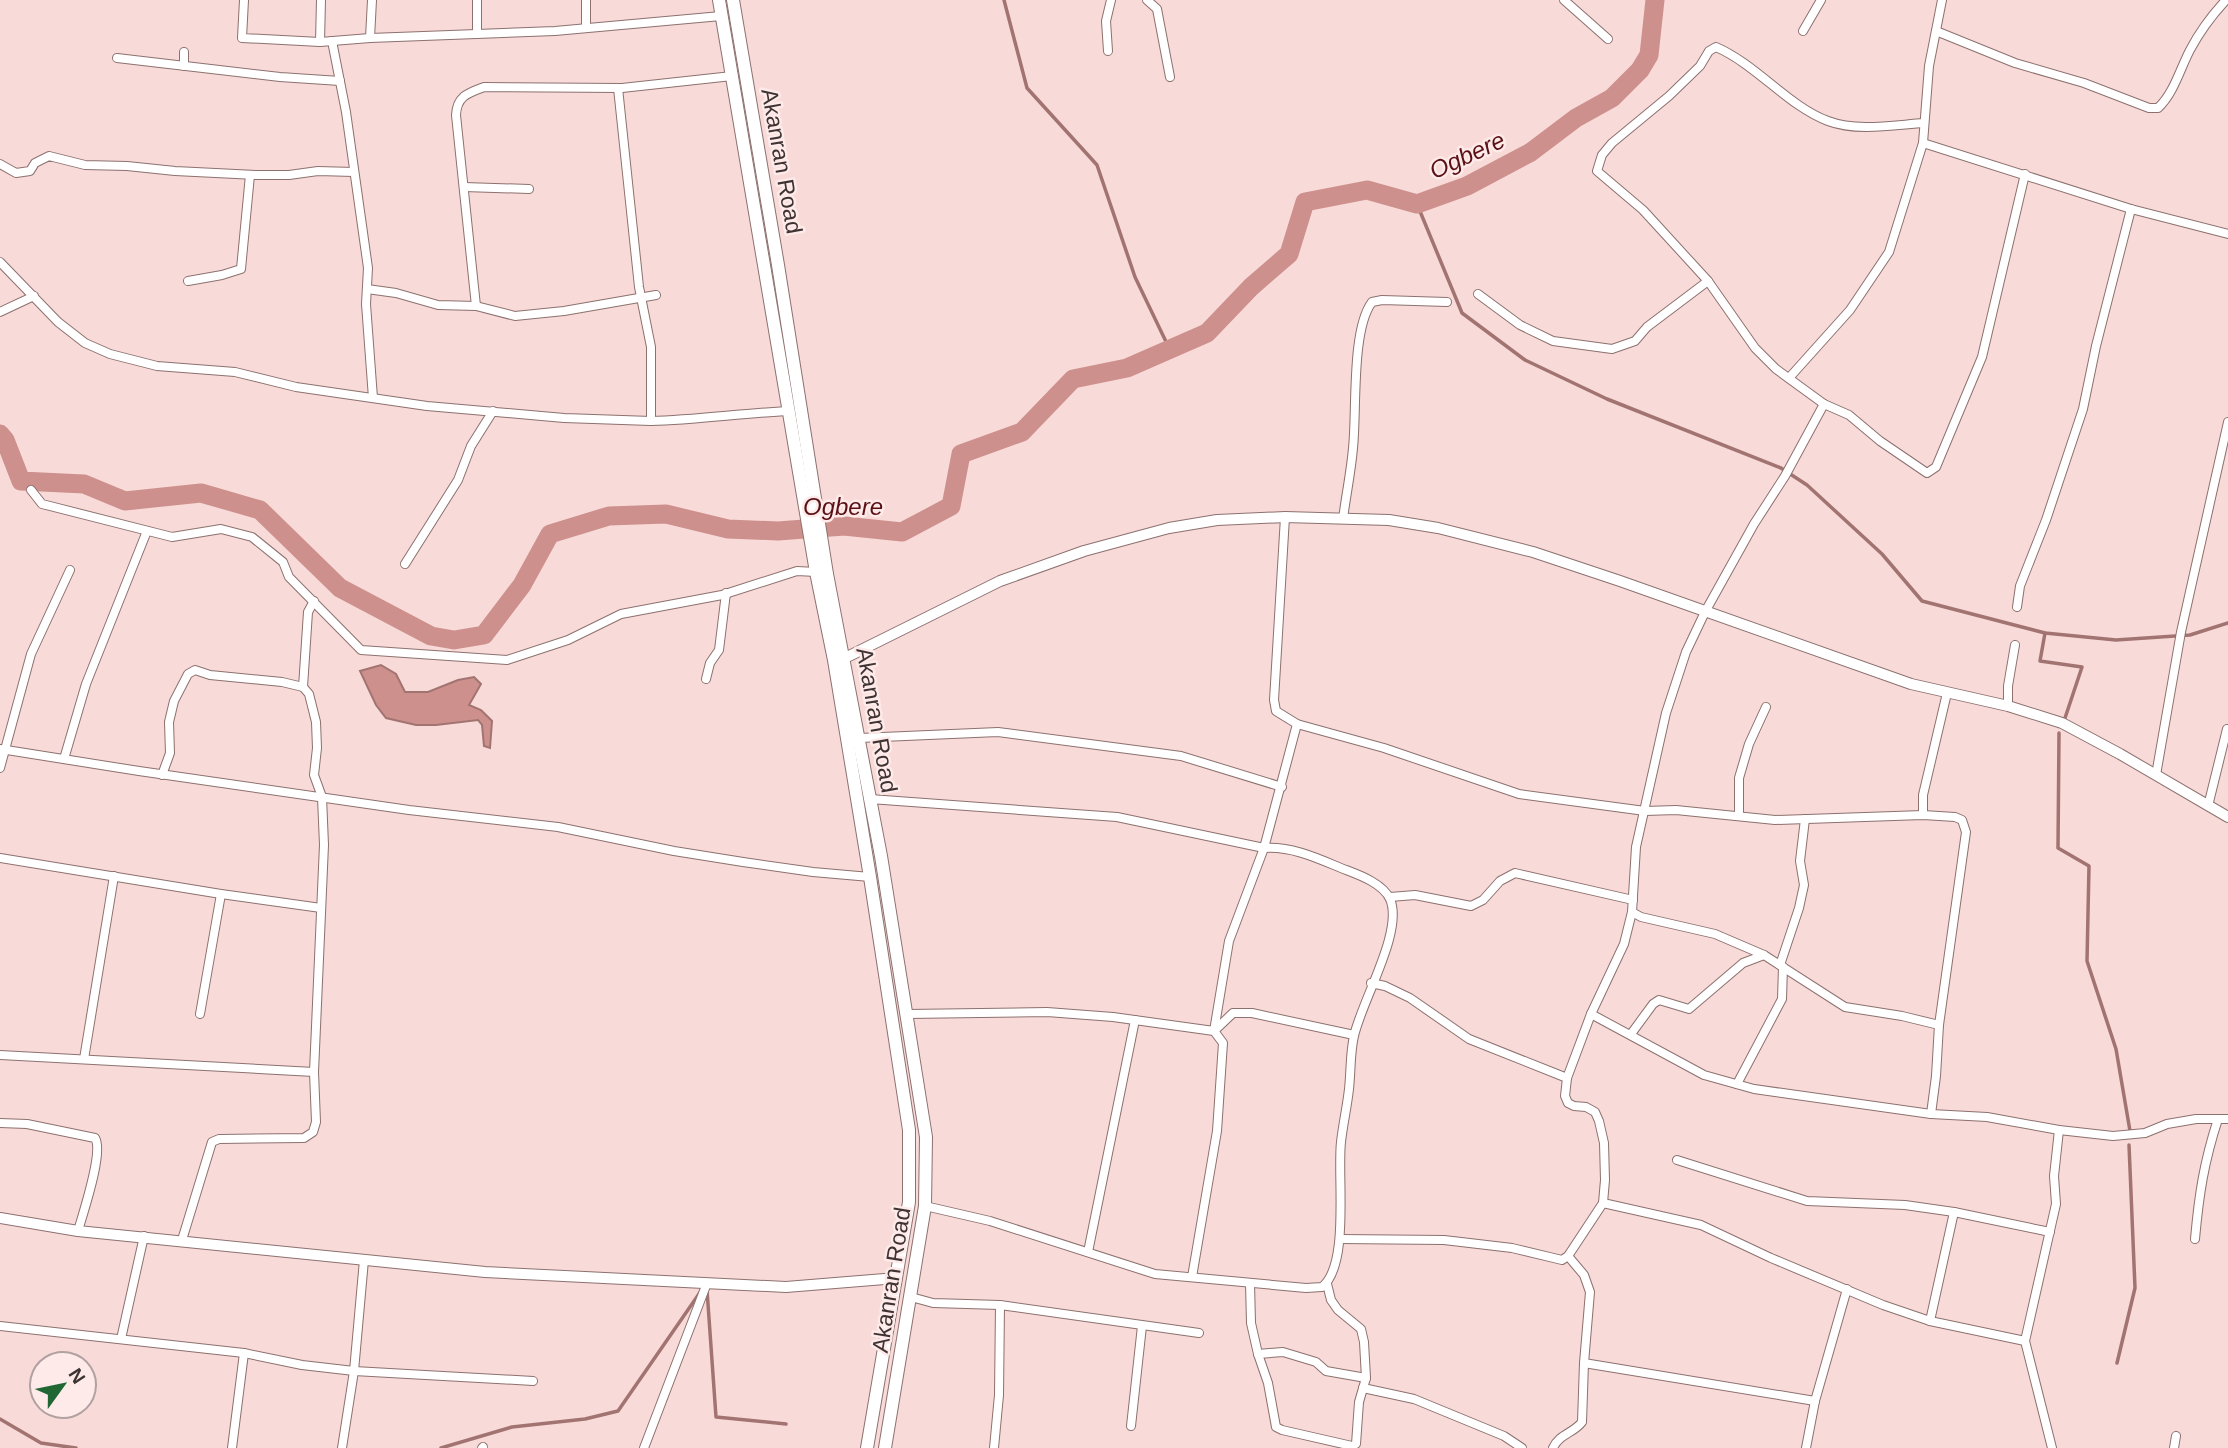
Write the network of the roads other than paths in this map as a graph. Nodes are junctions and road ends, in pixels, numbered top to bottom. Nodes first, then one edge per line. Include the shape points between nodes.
1 (244, 0) edge
2 (321, 0) edge
3 (372, 0) edge
4 (477, 0) edge
5 (586, 0) edge
6 (719, 0) edge
7 (733, 0) edge
8 (1111, 0) edge
9 (1147, 0) edge
10 (1564, 0) edge
11 (1821, 0) edge
12 (1942, 0) edge
13 (2226, 0) edge
14 (721, 16) junction
15 (586, 28) junction
16 (1803, 31) dead end
17 (1936, 31) junction
18 (477, 34) junction
19 (370, 38) junction
20 (1608, 39) dead end
21 (332, 41) junction
22 (320, 42) junction
23 (1108, 51) dead end
24 (184, 52) dead end
25 (117, 58) dead end
26 (184, 66) junction
27 (732, 76) junction
28 (1170, 76) dead end
29 (340, 81) junction
30 (618, 88) junction
31 (1924, 123) junction
32 (1923, 143) junction
33 (0, 164) edge
34 (354, 172) junction
35 (2025, 174) junction
36 (250, 175) junction
37 (464, 187) junction
38 (529, 189) dead end
39 (2131, 209) junction
40 (2228, 234) edge
41 (0, 262) edge
42 (778, 265) junction
43 (764, 267) junction
44 (188, 281) dead end
45 (1708, 281) junction
46 (367, 289) junction
47 (1478, 294) dead end
48 (656, 295) dead end
49 (34, 296) junction
50 (641, 299) junction
51 (1447, 302) dead end
52 (476, 306) junction
53 (0, 312) edge
54 (1789, 378) junction
55 (373, 398) junction
56 (1824, 404) junction
57 (492, 411) junction
58 (789, 411) junction
59 (651, 421) junction
60 (2228, 422) edge
61 (2225, 443) edge
62 (31, 490) dead end
63 (813, 513) junction
64 (1285, 517) junction
65 (1343, 519) junction
66 (147, 531) junction
67 (817, 534) junction
68 (405, 564) dead end
69 (70, 570) dead end
70 (816, 572) junction
71 (726, 593) junction
72 (314, 601) junction
73 (2017, 607) dead end
74 (1705, 612) junction
75 (2015, 645) dead end
76 (845, 658) junction
77 (706, 679) dead end
78 (303, 687) junction
79 (1947, 693) junction
80 (2008, 706) junction
81 (1766, 707) dead end
82 (1297, 724) junction
83 (2227, 729) edge
84 (859, 738) junction
85 (2, 749) edge
86 (64, 759) junction
87 (0, 768) edge
88 (162, 775) junction
89 (2156, 775) junction
90 (1282, 787) junction
91 (322, 797) junction
92 (870, 799) junction
93 (2208, 806) junction
94 (1645, 811) junction
95 (1923, 815) junction
96 (1739, 816) junction
97 (2228, 817) edge
98 (1805, 819) junction
99 (1264, 848) junction
100 (0, 858) edge
101 (114, 877) junction
102 (870, 877) junction
103 (221, 894) junction
104 (1390, 897) junction
105 (1633, 900) junction
106 (321, 908) junction
107 (1632, 912) junction
108 (1764, 955) junction
109 (1782, 966) junction
110 (1800, 978) junction
111 (1371, 983) junction
112 (1784, 985) junction
113 (200, 1014) dead end
114 (907, 1014) junction
115 (1591, 1014) junction
116 (1135, 1020) junction
117 (1939, 1025) junction
118 (1214, 1031) junction
119 (1631, 1034) junction
120 (1354, 1035) junction
121 (0, 1055) edge
122 (84, 1059) junction
123 (314, 1072) junction
124 (1567, 1078) junction
125 (1737, 1084) junction
126 (1931, 1114) junction
127 (2218, 1119) junction
128 (2228, 1119) edge
129 (0, 1123) edge
130 (2059, 1130) junction
131 (1676, 1160) dead end
132 (1603, 1203) junction
133 (925, 1206) junction
134 (1954, 1212) junction
135 (0, 1218) edge
136 (78, 1231) junction
137 (2050, 1232) junction
138 (144, 1237) junction
139 (1340, 1239) junction
140 (2195, 1239) dead end
141 (183, 1240) junction
142 (1088, 1252) junction
143 (1568, 1256) junction
144 (364, 1260) junction
145 (1192, 1277) junction
146 (897, 1278) junction
147 (706, 1283) junction
148 (1250, 1283) junction
149 (1327, 1284) junction
150 (1847, 1289) junction
151 (911, 1297) junction
152 (1000, 1305) junction
153 (1930, 1321) junction
154 (0, 1326) edge
155 (889, 1326) junction
156 (1142, 1326) junction
157 (905, 1331) junction
158 (1199, 1333) dead end
159 (121, 1339) junction
160 (2025, 1341) junction
161 (244, 1353) junction
162 (1258, 1354) junction
163 (1584, 1363) junction
164 (354, 1371) junction
165 (533, 1381) dead end
166 (1364, 1383) junction
167 (1815, 1401) junction
168 (1131, 1426) dead end
169 (2176, 1436) dead end
170 (1324, 1444) edge
171 (232, 1448) edge
172 (342, 1448) edge
173 (644, 1448) edge
174 (867, 1448) edge
175 (885, 1448) edge
176 (994, 1448) edge
177 (1522, 1448) edge
178 (1553, 1448) edge
179 (1806, 1448) edge
180 (2052, 1448) edge
181 (2174, 1448) edge

1 - 22 street via 242,38
2 - 22 street
3 - 19 street
4 - 18 street
5 - 15 street
6 - 14 main road, Akanran Road
7 - 42 main road, Akanran Road
8 - 23 street via 1106,21
9 - 28 street via 1157,9
10 - 20 street
11 - 16 street
12 - 17 street
13 - 17 street via 2208,19 2158,108 2015,63
14 - 15 street
14 - 27 main road, Akanran Road
15 - 18 street
17 - 31 street
18 - 19 street
19 - 21 street
21 - 22 street
21 - 29 street
24 - 26 street
25 - 26 street
26 - 29 street
27 - 30 street
27 - 43 main road, Akanran Road
29 - 34 street
30 - 37 street via 484,87 464,95 457,103 456,115
30 - 50 street
31 - 32 street
31 - 45 street via 1861,126 1830,121 1812,113 1729,52 1716,47 1709,51 1669,96 1612,143 1597,171 1643,210
32 - 35 street
32 - 54 street via 1889,252 1850,310
33 - 36 street via 16,173 30,172 35,163 49,156 85,165
34 - 36 street
34 - 46 street
35 - 39 street
35 - 56 street via 1982,357 1936,467 1927,472 1849,415
36 - 44 street via 241,269
37 - 38 street
37 - 52 street
39 - 40 street
39 - 73 street via 2082,409 2020,586
41 - 49 street
42 - 43 main road
42 - 63 main road, Akanran Road
43 - 58 main road, Akanran Road
45 - 47 street via 1635,341 1612,349 1553,341 1520,325
45 - 54 street via 1755,348
46 - 52 street via 438,305
46 - 55 street
48 - 50 street
49 - 53 street
49 - 55 street via 85,343 110,354 156,366 235,372
50 - 52 street via 515,316
50 - 59 street via 651,347
51 - 65 street via 1382,300 1368,308 1360,337
54 - 56 street
55 - 57 street
56 - 74 street
57 - 59 street
57 - 68 street via 471,446 458,481
58 - 59 street
58 - 63 main road, Akanran Road
60 - 61 street
61 - 89 street via 2180,636
62 - 66 street via 43,504
63 - 67 main road, Akanran Road
64 - 65 street
64 - 76 street via 1169,528 1084,551 991,586
64 - 82 street via 1274,700 1276,711
65 - 74 street via 1438,528 1533,552
66 - 72 street via 172,537 221,529 252,537 283,562 289,578
66 - 86 street via 86,684
67 - 70 main road, Akanran Road
67 - 76 main road, Akanran Road
69 - 85 street via 30,654
70 - 71 street via 797,571
70 - 102 main road, Akanran Road
71 - 72 street via 621,614 568,640 507,660 361,650
71 - 77 street via 719,650
72 - 78 street via 308,612
74 - 79 street
74 - 94 street via 1666,713
75 - 80 street
76 - 84 main road, Akanran Road
78 - 88 street via 195,670 188,674 174,701 170,752
78 - 91 street via 316,722 314,775
79 - 80 street
79 - 95 street via 1923,795
80 - 89 street via 2062,723
81 - 96 street via 1739,778
82 - 90 street
82 - 94 street via 1519,794
83 - 93 street
84 - 90 street via 998,732 1181,756
84 - 92 main road, Akanran Road
85 - 86 street
85 - 87 street
86 - 88 street
88 - 91 street
89 - 93 street
90 - 99 street
91 - 102 street via 558,827 674,851
91 - 106 street
92 - 99 street via 1117,817
92 - 114 main road, Akanran Road
93 - 97 street
94 - 96 street
94 - 105 street via 1636,847
95 - 98 street
95 - 117 street via 1955,817 1965,823 1966,832
96 - 98 street
98 - 109 street via 1800,861 1804,885
99 - 104 street via 1280,847 1330,864 1373,883
99 - 118 street via 1229,941
100 - 101 street
101 - 103 street
101 - 122 street
102 - 146 main road, Akanran Road via 909,1130 909,1202
103 - 106 street
103 - 113 street
104 - 105 street via 1415,895 1471,906 1515,873
104 - 111 street via 1394,925
105 - 107 street
106 - 123 street
107 - 108 street via 1715,934
107 - 115 street via 1624,944
108 - 109 street
108 - 119 street via 1743,964 1689,1009 1659,1000
109 - 110 street
109 - 112 street
110 - 112 street
110 - 117 street via 1845,1007
111 - 120 street
111 - 124 street via 1410,998 1469,1039
112 - 125 street via 1782,999
114 - 116 street via 1047,1012
114 - 133 main road, Akanran Road via 926,1137
115 - 119 street
115 - 124 street
116 - 118 street
116 - 142 street
117 - 126 street
118 - 120 street via 1233,1013 1252,1013
118 - 145 street via 1223,1043 1217,1131
119 - 125 street via 1704,1075
120 - 139 street via 1341,1144
121 - 122 street
122 - 123 street
123 - 141 street via 313,1132 304,1138 212,1142
124 - 132 street via 1568,1103 1595,1111 1599,1121 1604,1143
125 - 126 street
126 - 130 street via 1987,1117
127 - 128 street
127 - 130 street via 2186,1121 2128,1135
127 - 140 street via 2200,1186
129 - 136 street via 27,1124 95,1138 99,1143
130 - 137 street via 2056,1204
131 - 134 street via 1807,1201
132 - 143 street
132 - 150 street via 1701,1225
133 - 142 street
133 - 151 main road, Akanran Road
134 - 137 street
134 - 153 street
135 - 136 street
136 - 138 street
137 - 160 street
138 - 141 street
138 - 159 street
139 - 143 street via 1444,1240 1562,1259
139 - 149 street
141 - 144 street
142 - 145 street via 1154,1274
143 - 163 street via 1584,1275 1590,1292
144 - 147 street via 485,1272
144 - 164 street
145 - 148 street
146 - 147 street via 786,1287
146 - 155 main road, Akanran Road
147 - 173 street
148 - 149 street via 1306,1288
148 - 162 street via 1251,1324
149 - 166 street via 1338,1310 1361,1329
150 - 153 street
150 - 167 street
151 - 152 street via 933,1303
151 - 157 main road, Akanran Road
152 - 156 street
152 - 176 street
153 - 160 street
154 - 159 street
155 - 157 main road
155 - 174 main road, Akanran Road
156 - 158 street
156 - 168 street
157 - 175 main road, Akanran Road
159 - 161 street
160 - 180 street
161 - 164 street
161 - 171 street
162 - 166 street via 1283,1352
162 - 170 street via 1276,1427
163 - 167 street
163 - 178 street via 1582,1422
164 - 165 street
164 - 172 street
166 - 170 street via 1356,1444
166 - 177 street via 1427,1404
167 - 179 street
169 - 181 street

